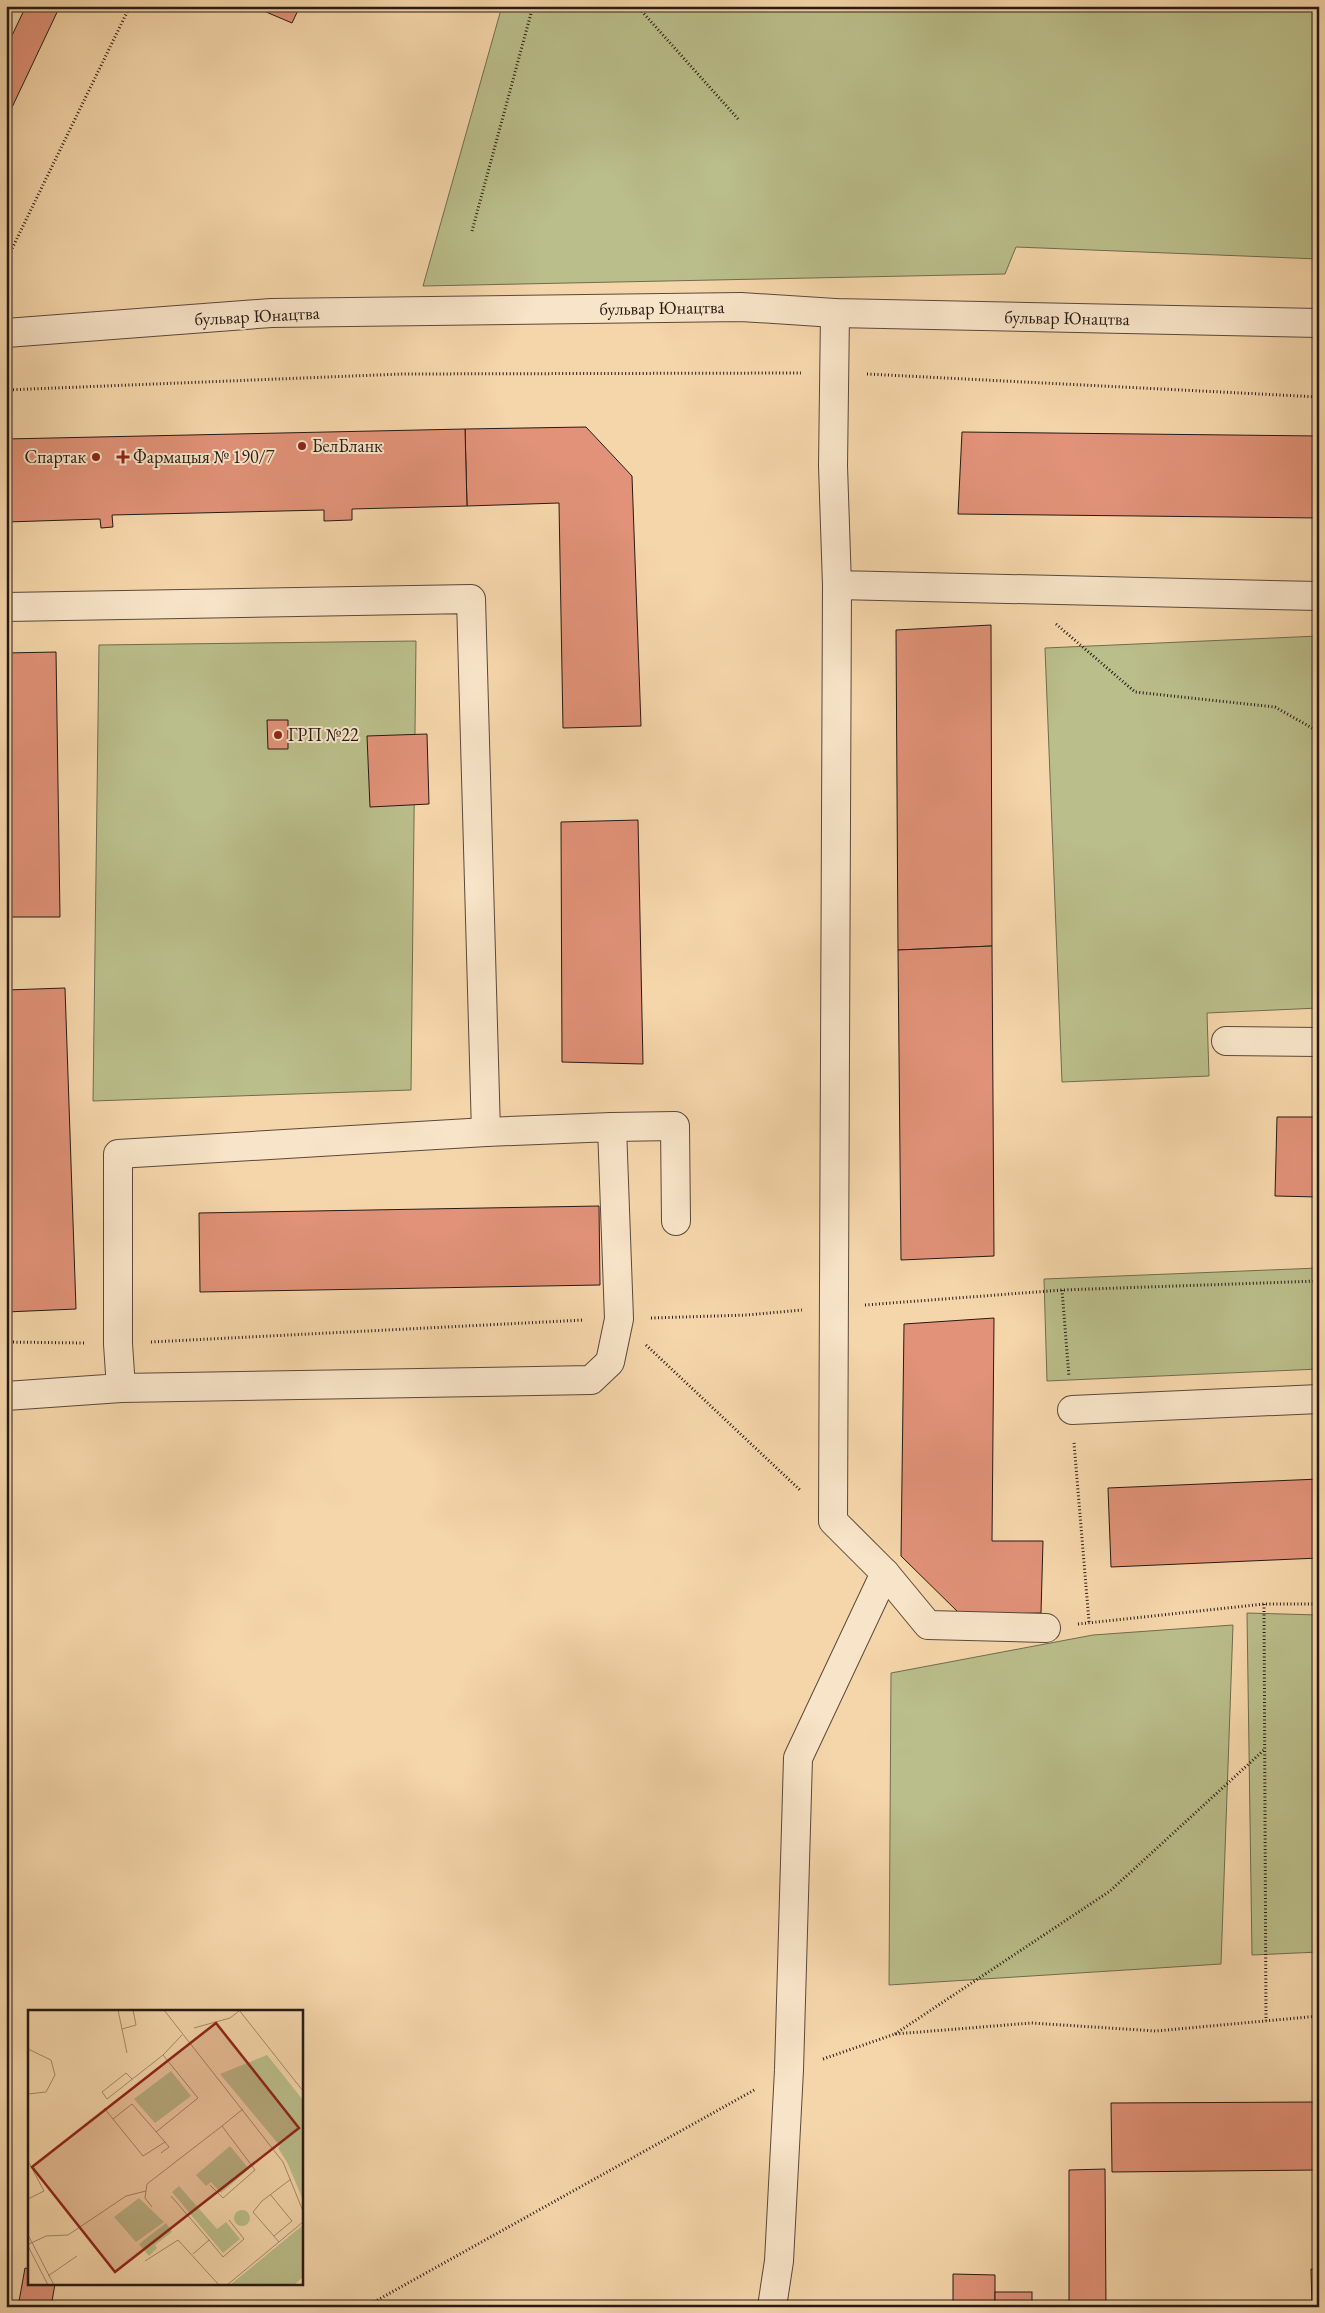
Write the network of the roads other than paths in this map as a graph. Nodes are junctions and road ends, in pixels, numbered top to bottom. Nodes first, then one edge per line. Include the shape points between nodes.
1 (835, 313) junction
2 (1319, 324) edge
3 (6, 333) edge
4 (837, 585) junction
5 (1319, 596) edge
6 (6, 607) edge
7 (1226, 1040) dead end
8 (1319, 1042) edge
9 (612, 1127) junction
10 (486, 1132) junction
11 (676, 1221) dead end
12 (121, 1388) junction
13 (6, 1396) edge
14 (1319, 1399) edge
15 (1072, 1410) road end
16 (885, 1573) junction
17 (1046, 1628) road end
18 (772, 2307) edge

1 - 2 street, бульвар Юнацтва
1 - 3 street, бульвар Юнацтва via 741,307 271,313
1 - 4 street via 833,466
4 - 5 street
4 - 16 street via 833,1521
6 - 10 street via 471,599
7 - 8 street
9 - 10 street
9 - 11 street via 675,1126
9 - 12 street via 619,1319 610,1362 591,1380
10 - 12 street via 118,1154
12 - 13 street
14 - 15 street
16 - 17 street via 928,1625
16 - 18 street via 798,1758 789,2070 779,2260

